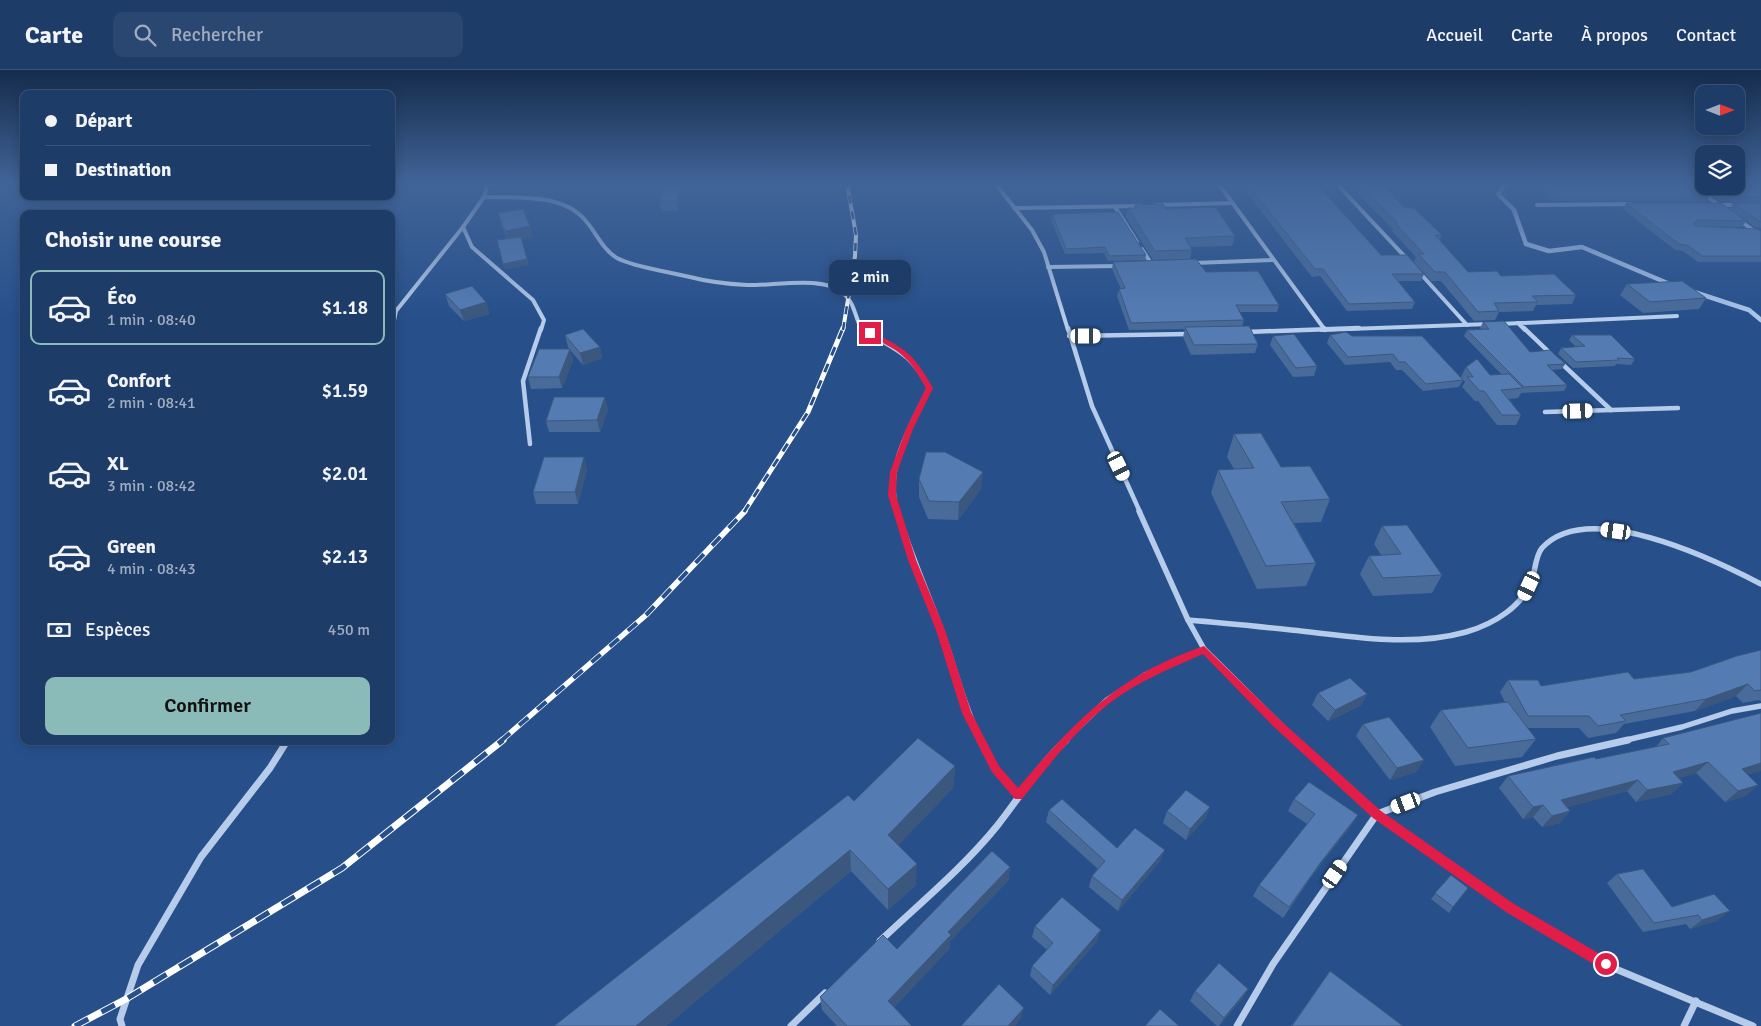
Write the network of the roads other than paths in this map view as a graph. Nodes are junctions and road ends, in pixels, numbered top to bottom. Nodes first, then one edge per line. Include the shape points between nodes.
1 (463, 227) joint
2 (592, 228) edge
3 (1030, 228) edge
4 (1128, 228) edge
5 (1249, 228) edge
6 (1378, 228) edge
7 (1750, 228) edge
8 (1744, 231) edge
9 (1754, 231) junction
10 (1761, 231) edge
11 (1761, 236) edge
12 (1272, 260) junction
13 (1409, 261) edge
14 (1189, 263) edge
15 (1142, 265) edge
16 (1152, 265) junction
17 (1161, 265) edge
18 (1124, 266) edge
19 (1048, 267) junction
20 (1415, 268) edge
21 (395, 316) edge
22 (1677, 316) dead end
23 (1518, 323) junction
24 (1467, 325) junction
25 (1325, 330) junction
26 (1238, 332) edge
27 (1200, 334) edge
28 (1069, 336) junction
29 (1678, 408) dead end
30 (1611, 410) junction
31 (1545, 412) dead end
32 (530, 444) dead end
33 (1761, 584) edge
34 (1188, 620) junction
35 (1204, 650) junction
36 (1761, 706) edge
37 (284, 745) edge
38 (1018, 795) junction
39 (1377, 814) junction
40 (877, 944) edge
41 (828, 990) edge
42 (1696, 1001) junction
43 (122, 1026) edge
44 (791, 1026) edge
45 (1237, 1026) edge
46 (1684, 1026) edge
47 (1754, 1026) edge

1 - 21 street
1 - 32 street via 472,247 533,300 544,320 524,380
2 - 38 street via 617,258 633,264 716,282 776,286 809,283 839,288 854,304 861,329 904,351 916,364 930,388 909,429 894,472 892,495 967,713 995,769
3 - 19 street via 1044,252
4 - 16 street
5 - 12 street
6 - 13 street
7 - 9 street
8 - 9 street
9 - 10 street
9 - 11 street
12 - 14 street
12 - 25 street
15 - 16 street
16 - 17 street
18 - 19 street
19 - 28 street
20 - 24 street
22 - 23 street
23 - 24 street
23 - 30 street
24 - 25 street
25 - 26 street
27 - 28 street
28 - 34 street via 1092,406
29 - 30 street
30 - 31 street
33 - 34 street via 1700,553 1648,536 1603,529 1560,535 1541,549 1523,598 1503,615 1467,632 1426,639 1360,638
34 - 35 street
35 - 38 street via 1145,675 1107,700 1062,743
35 - 39 street via 1277,723
36 - 39 street via 1557,756 1435,792
37 - 43 street via 200,857 138,966 120,1019
38 - 40 street via 997,826 961,866
39 - 42 street via 1510,908 1590,956
39 - 45 street via 1273,964
41 - 44 street
42 - 46 street
42 - 47 street

